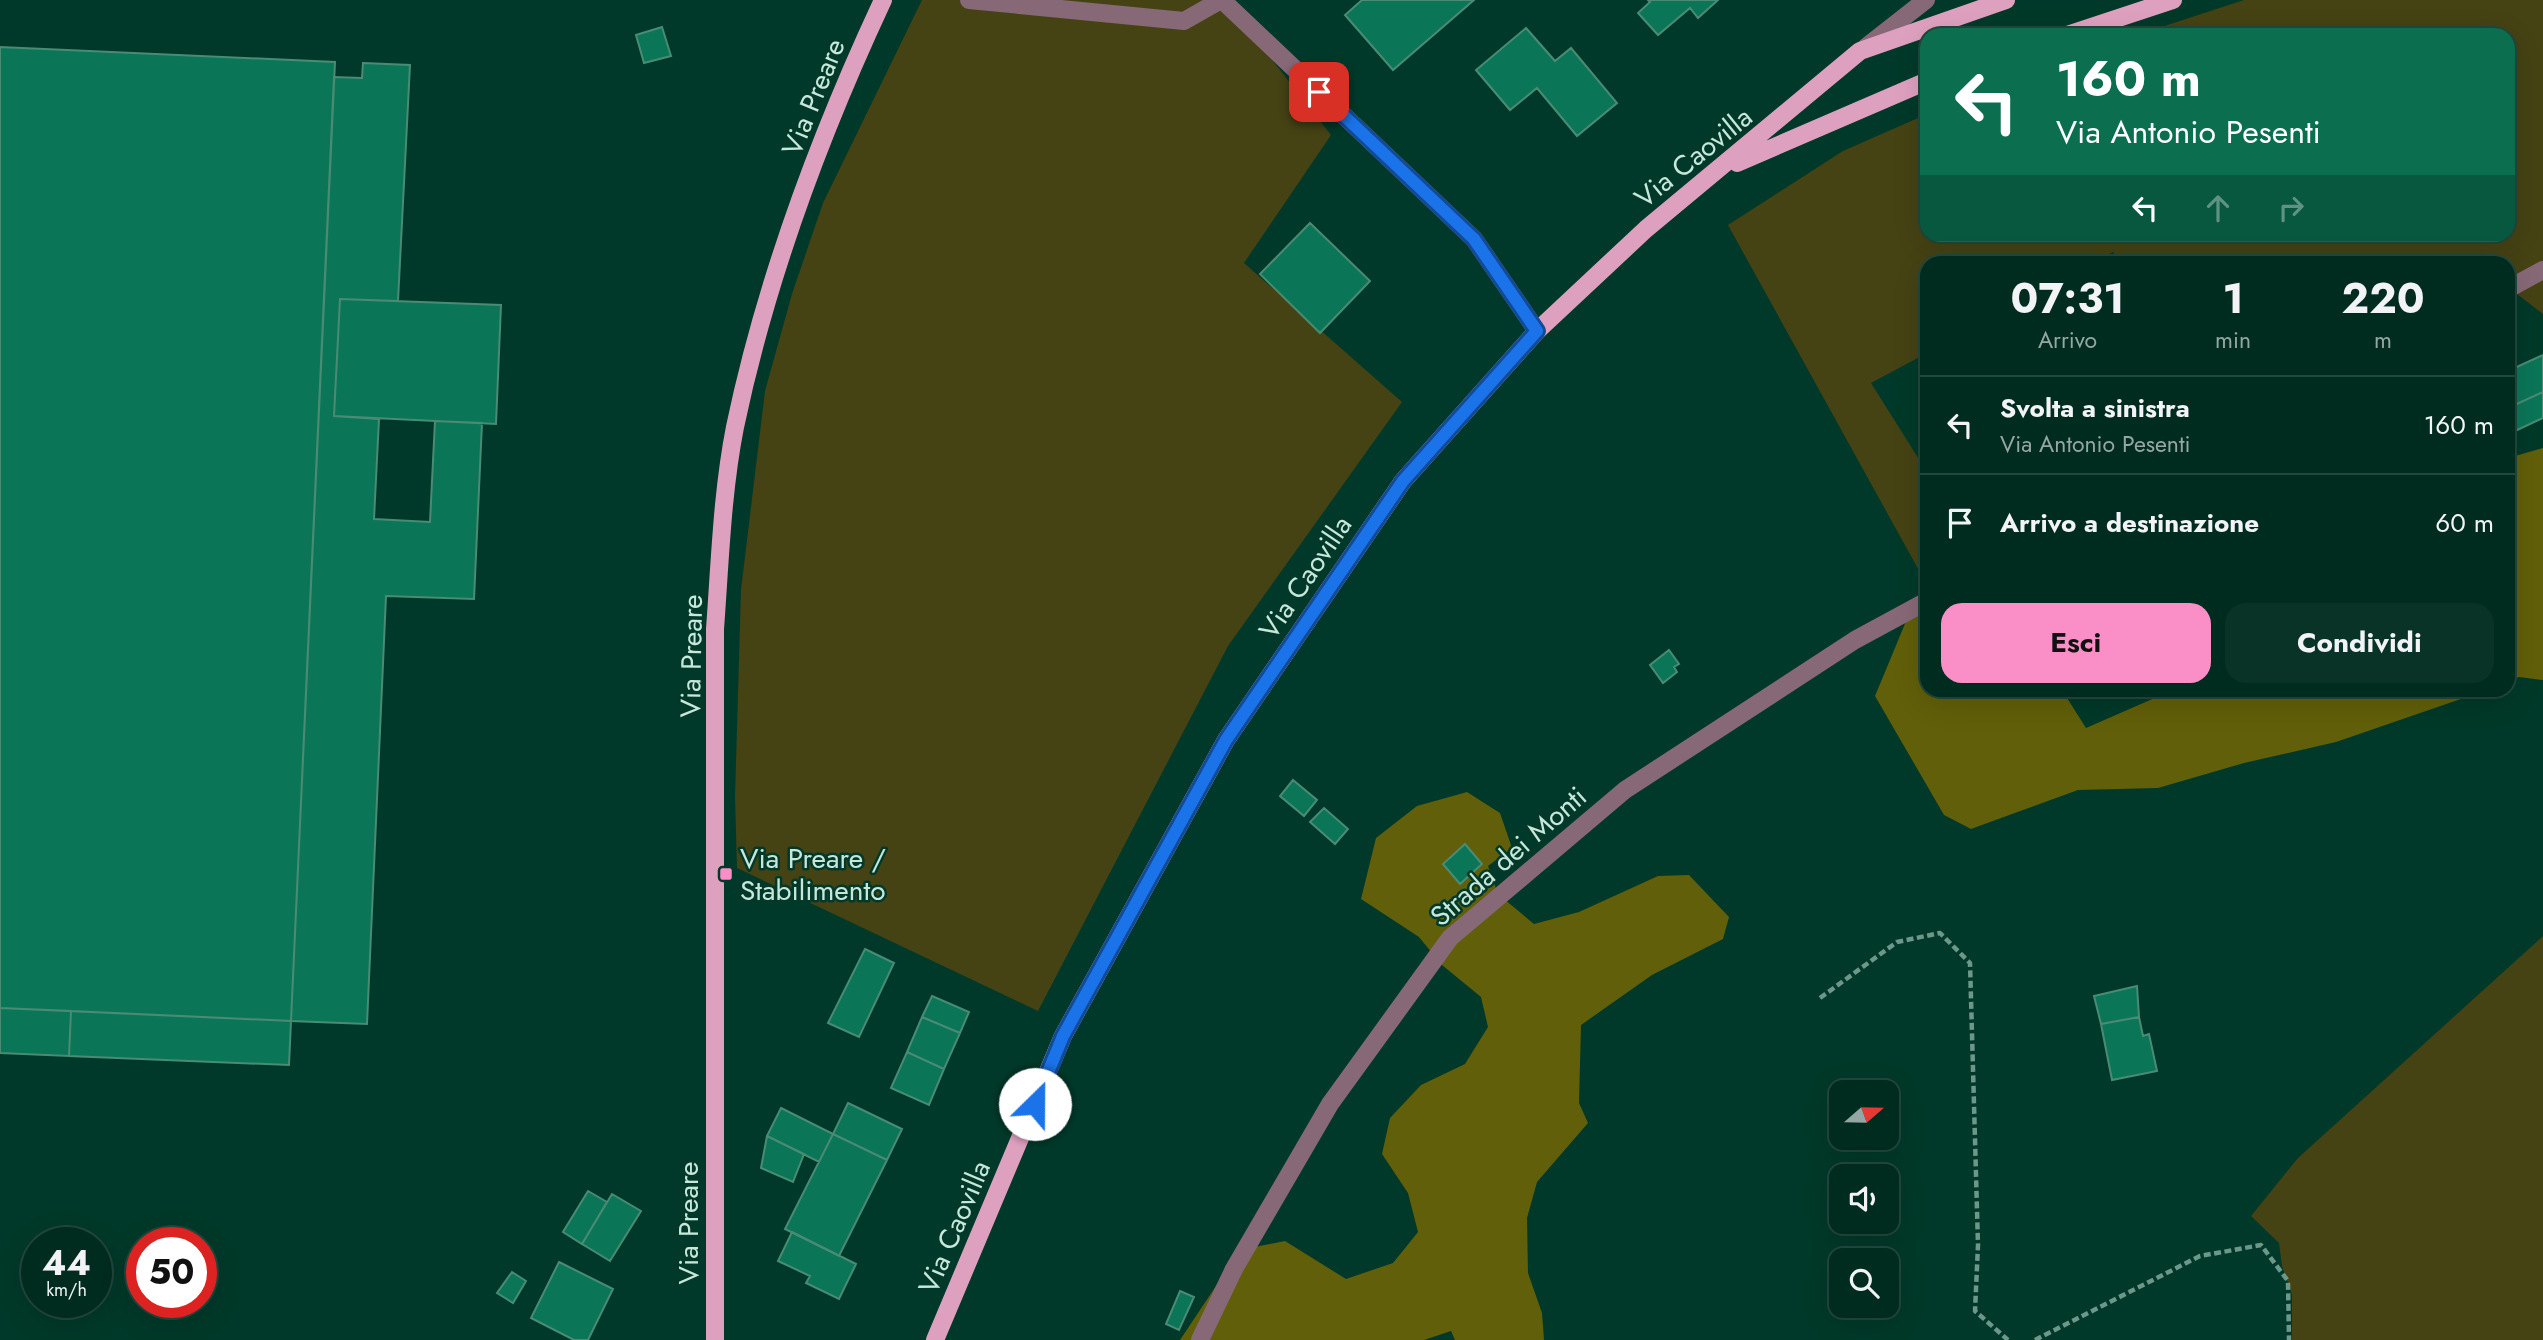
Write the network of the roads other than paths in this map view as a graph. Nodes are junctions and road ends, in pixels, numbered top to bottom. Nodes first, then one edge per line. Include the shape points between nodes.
1 (883, 0) edge
2 (969, 0) edge
3 (1222, 0) edge
4 (1926, 0) edge
5 (2006, 0) edge
6 (2173, 0) edge
7 (1926, 28) edge
8 (2088, 28) edge
9 (1920, 30) edge
10 (1860, 51) junction
11 (1920, 84) edge
12 (1718, 171) junction
13 (2543, 270) edge
14 (2515, 285) edge
15 (1537, 331) junction
16 (1920, 605) edge
17 (715, 1340) edge
18 (935, 1340) edge
19 (1200, 1340) edge

1 - 17 main road, Via Preare via 836,101 793,219 757,334 726,494 715,629
2 - 3 street via 1184,21
3 - 15 street via 1474,239
4 - 10 street, Via Caovilla
5 - 7 main road
6 - 8 main road
9 - 10 main road
10 - 12 main road, Via Caovilla
11 - 12 main road
12 - 15 main road, Via Caovilla via 1646,229
13 - 14 street
15 - 18 main road, Via Caovilla via 1403,481 1226,740 1063,1036
16 - 19 street, Strada dei Monti via 1855,640 1625,790 1450,939 1330,1104 1234,1269

